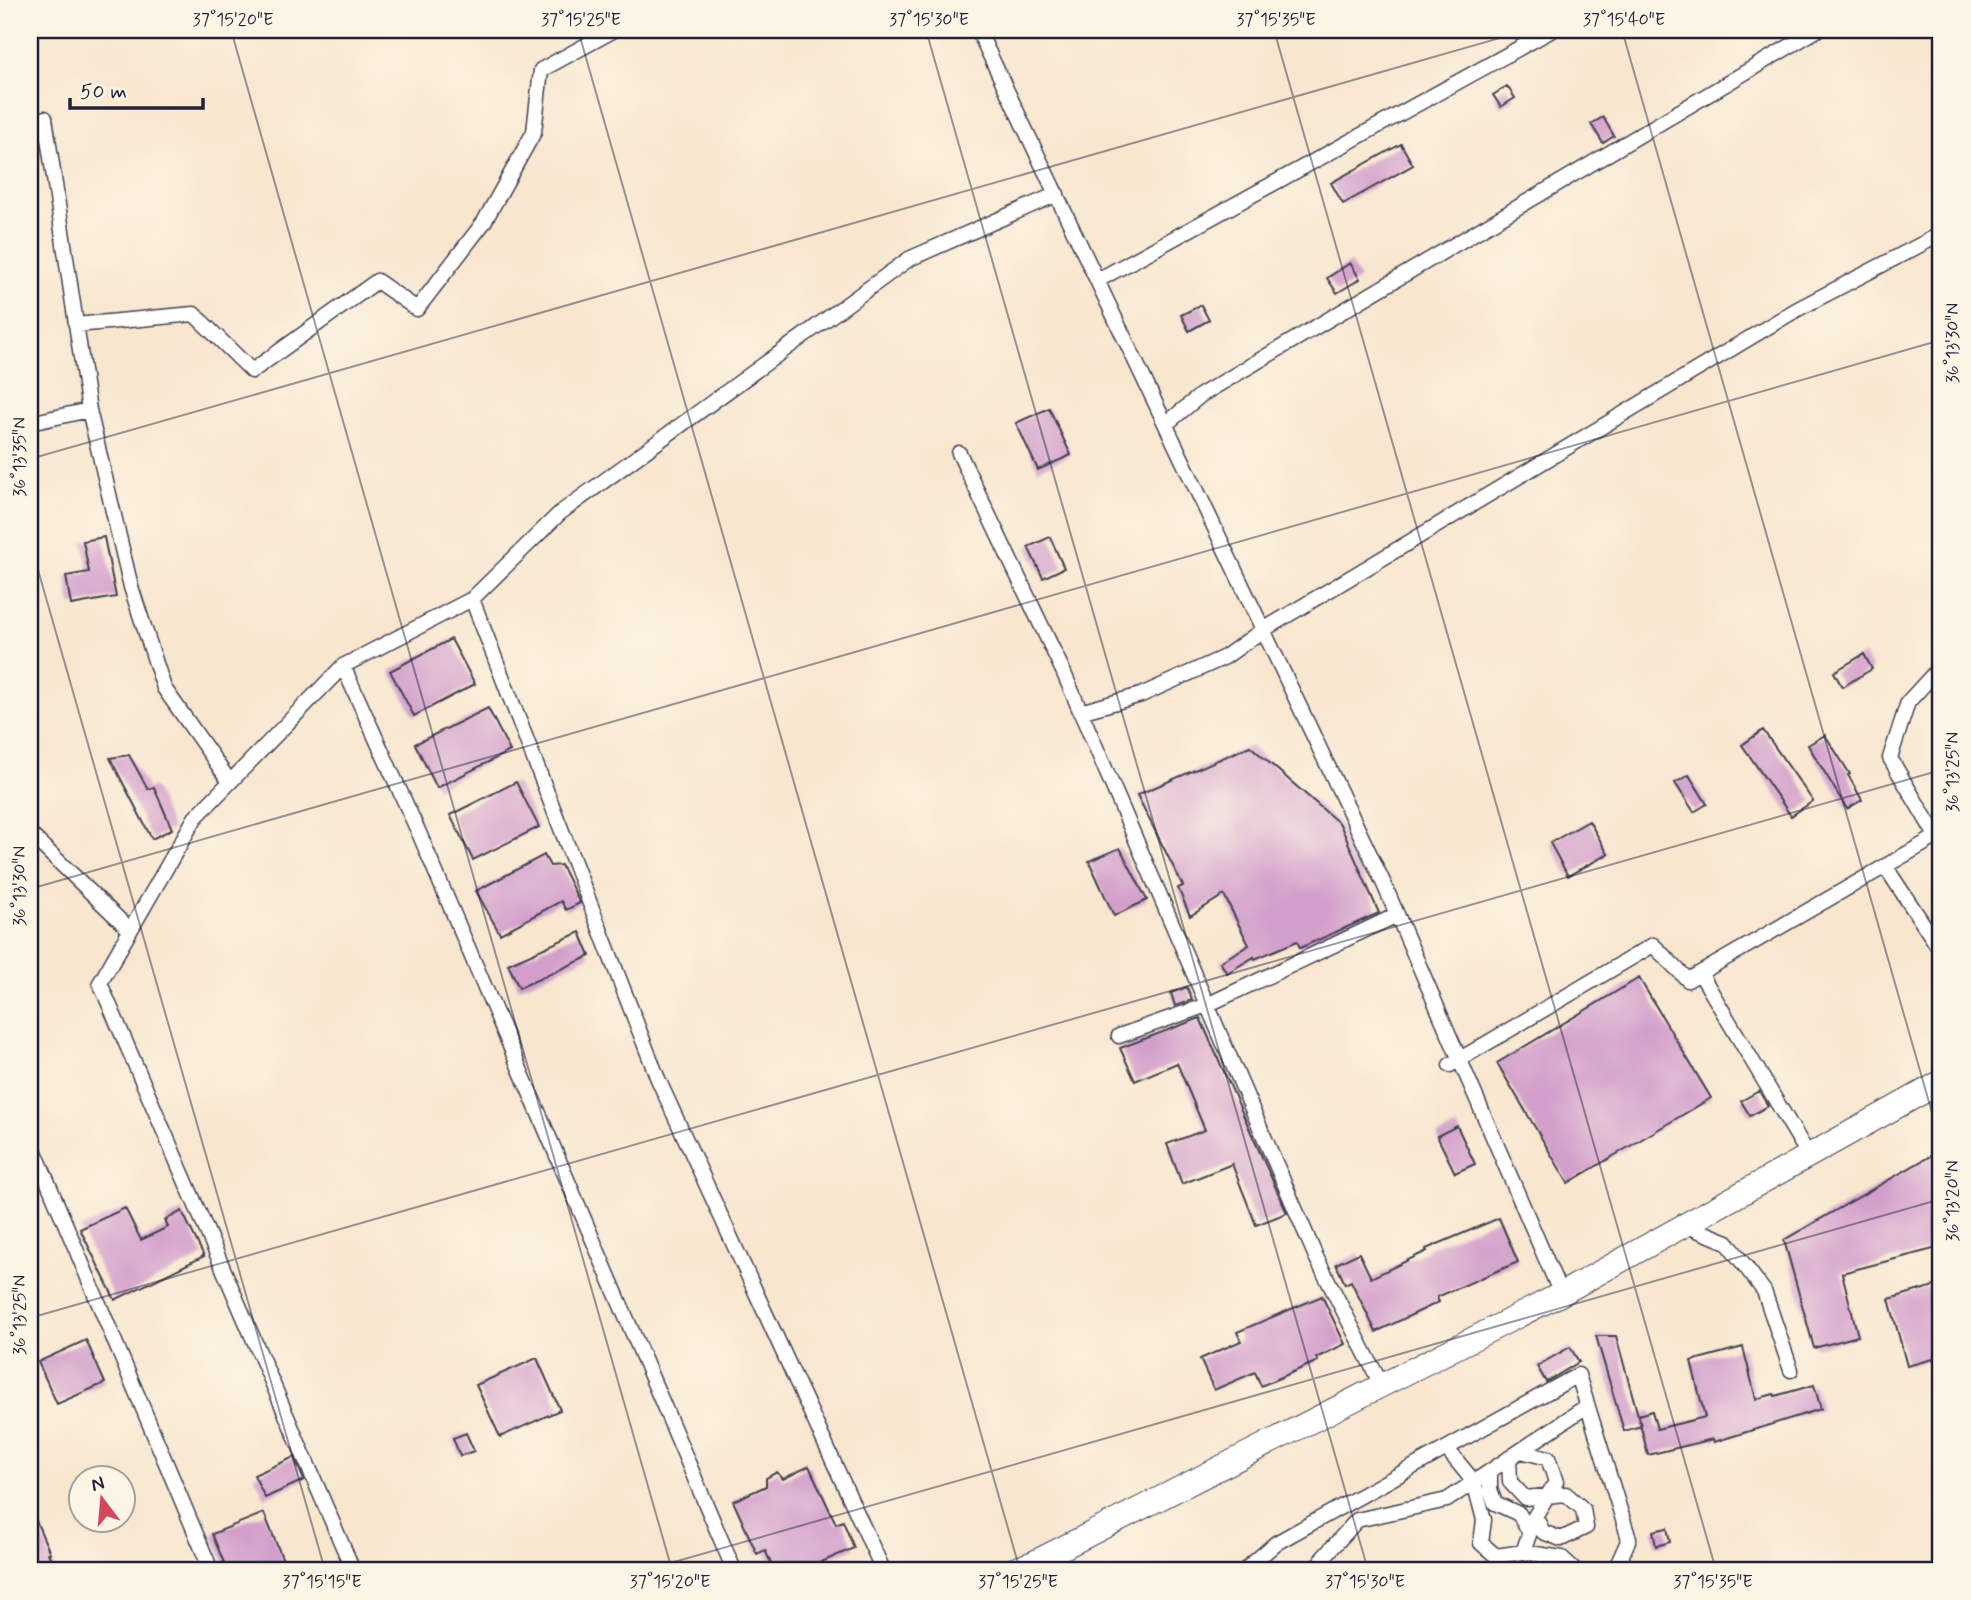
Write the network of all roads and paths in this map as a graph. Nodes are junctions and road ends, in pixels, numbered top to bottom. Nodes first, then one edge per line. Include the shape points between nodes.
1 (614, 30) edge
2 (978, 30) edge
3 (1552, 30) edge
4 (1817, 30) edge
5 (45, 118) dead end
6 (1057, 194) junction
7 (1941, 234) edge
8 (1098, 279) junction
9 (76, 325) junction
10 (89, 410) junction
11 (30, 423) edge
12 (1166, 424) junction
13 (959, 453) dead end
14 (472, 599) junction
15 (1263, 629) junction
16 (343, 666) junction
17 (1941, 666) edge
18 (1080, 712) junction
19 (230, 782) junction
20 (30, 834) edge
21 (1939, 835) edge
22 (1885, 866) junction
23 (1397, 915) junction
24 (130, 930) junction
25 (1941, 951) edge
26 (1700, 973) junction
27 (1207, 1005) junction
28 (1119, 1036) dead end
29 (1455, 1062) junction
30 (1941, 1082) edge
31 (30, 1140) edge
32 (1809, 1156) junction
33 (1685, 1224) junction
34 (1561, 1294) junction
35 (1791, 1370) dead end
36 (1382, 1386) junction
37 (1587, 1406) junction
38 (1447, 1449) junction
39 (1515, 1455) junction
40 (1490, 1471) junction
41 (1474, 1482) junction
42 (1523, 1552) junction
43 (1261, 1556) junction
44 (211, 1570) edge
45 (353, 1570) edge
46 (734, 1570) edge
47 (883, 1570) edge
48 (1013, 1570) edge
49 (1245, 1570) edge
50 (1256, 1570) edge
51 (1320, 1570) edge
52 (1575, 1570) edge
53 (1615, 1570) edge

1 - 9 street via 541,69 534,132 484,222 417,309 377,281 252,371 194,314
2 - 6 street
3 - 8 street
4 - 12 street via 1201,395
5 - 9 street
6 - 8 street
6 - 14 street via 909,259 560,513
7 - 15 street via 1796,310
8 - 12 street
9 - 10 street
10 - 11 street
10 - 19 street via 131,587 164,688
12 - 15 street
13 - 18 street
14 - 16 street
14 - 47 street via 658,1079
15 - 18 street via 1225,657 1141,695
15 - 23 street
16 - 19 street
16 - 46 street
17 - 21 street via 1908,702 1889,758
18 - 27 street
19 - 24 street via 195,818
20 - 24 street
21 - 22 street
22 - 25 street
22 - 26 street
23 - 27 street
23 - 29 street
24 - 45 street via 100,983
26 - 29 street via 1688,980 1653,945
26 - 32 street
27 - 28 street
27 - 36 street via 1316,1257
29 - 34 street
30 - 32 main road
31 - 44 street
32 - 33 main road
33 - 34 main road
33 - 35 street via 1727,1242 1765,1291
34 - 36 main road
36 - 48 main road
37 - 38 street via 1578,1376
37 - 39 street
37 - 53 street via 1629,1539
38 - 41 street
38 - 43 street via 1276,1543
39 - 39 street via 1548,1458 1556,1482 1546,1495 1525,1498 1510,1482
39 - 40 street
40 - 41 street
40 - 42 street via 1495,1503 1519,1514 1530,1532
41 - 42 street via 1484,1520 1481,1543 1496,1556
41 - 51 street via 1447,1500 1357,1520 1322,1559
42 - 52 street via 1562,1558
43 - 49 street
43 - 50 street

